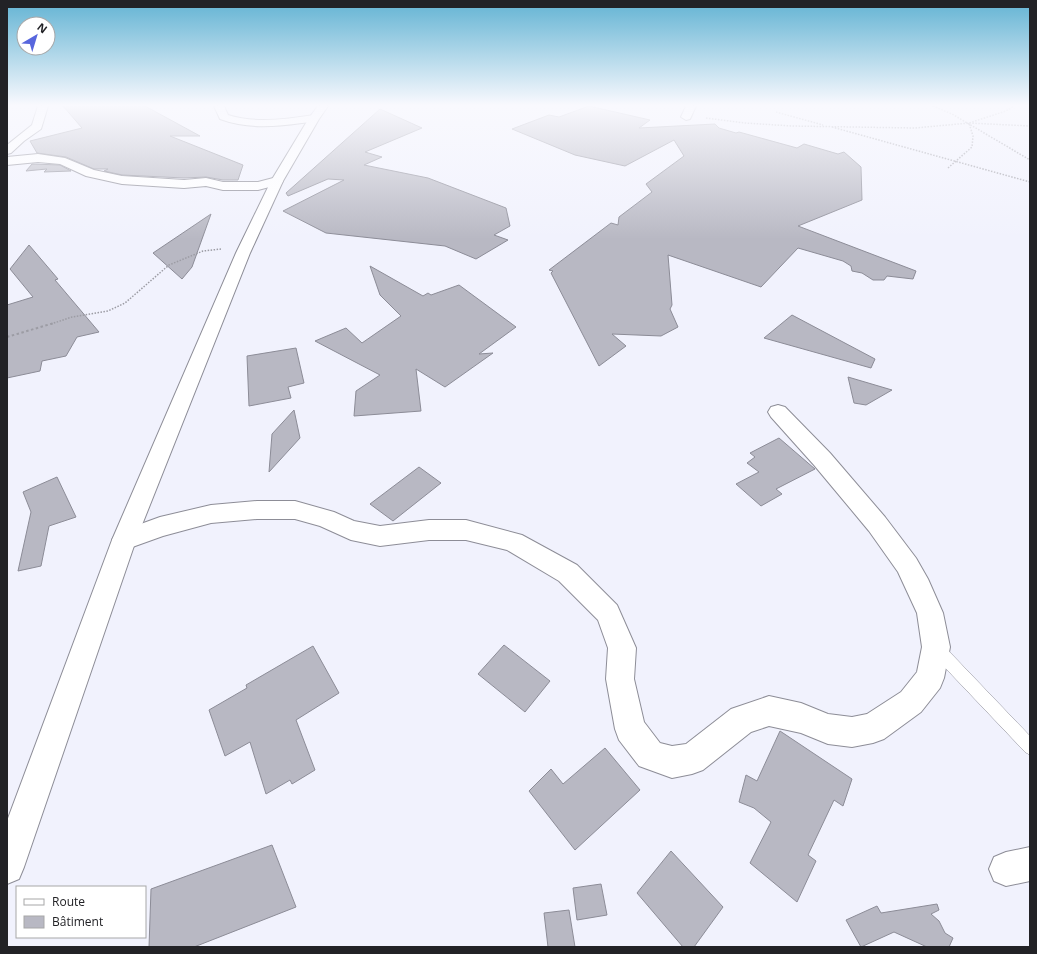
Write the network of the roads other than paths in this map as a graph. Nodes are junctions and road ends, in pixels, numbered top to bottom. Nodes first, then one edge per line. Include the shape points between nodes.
1 (295, 151) edge
2 (7, 161) edge
3 (277, 181) junction
4 (778, 412) dead end
5 (124, 540) junction
6 (936, 647) junction
7 (1030, 747) edge
8 (7, 867) edge

1 - 3 street
2 - 3 street via 48,159 107,177 152,182 206,182 223,186 258,186
3 - 5 street via 243,253
4 - 6 street via 854,497 907,565 930,613
5 - 6 street via 160,527 211,514 295,510 351,530 380,536 429,530 466,530 513,542 568,573 608,614 622,648 620,679 630,729 650,755 672,762 692,759 742,720 769,711 801,718 828,729 852,732 873,728 911,702 930,678
5 - 8 street
6 - 7 lane

